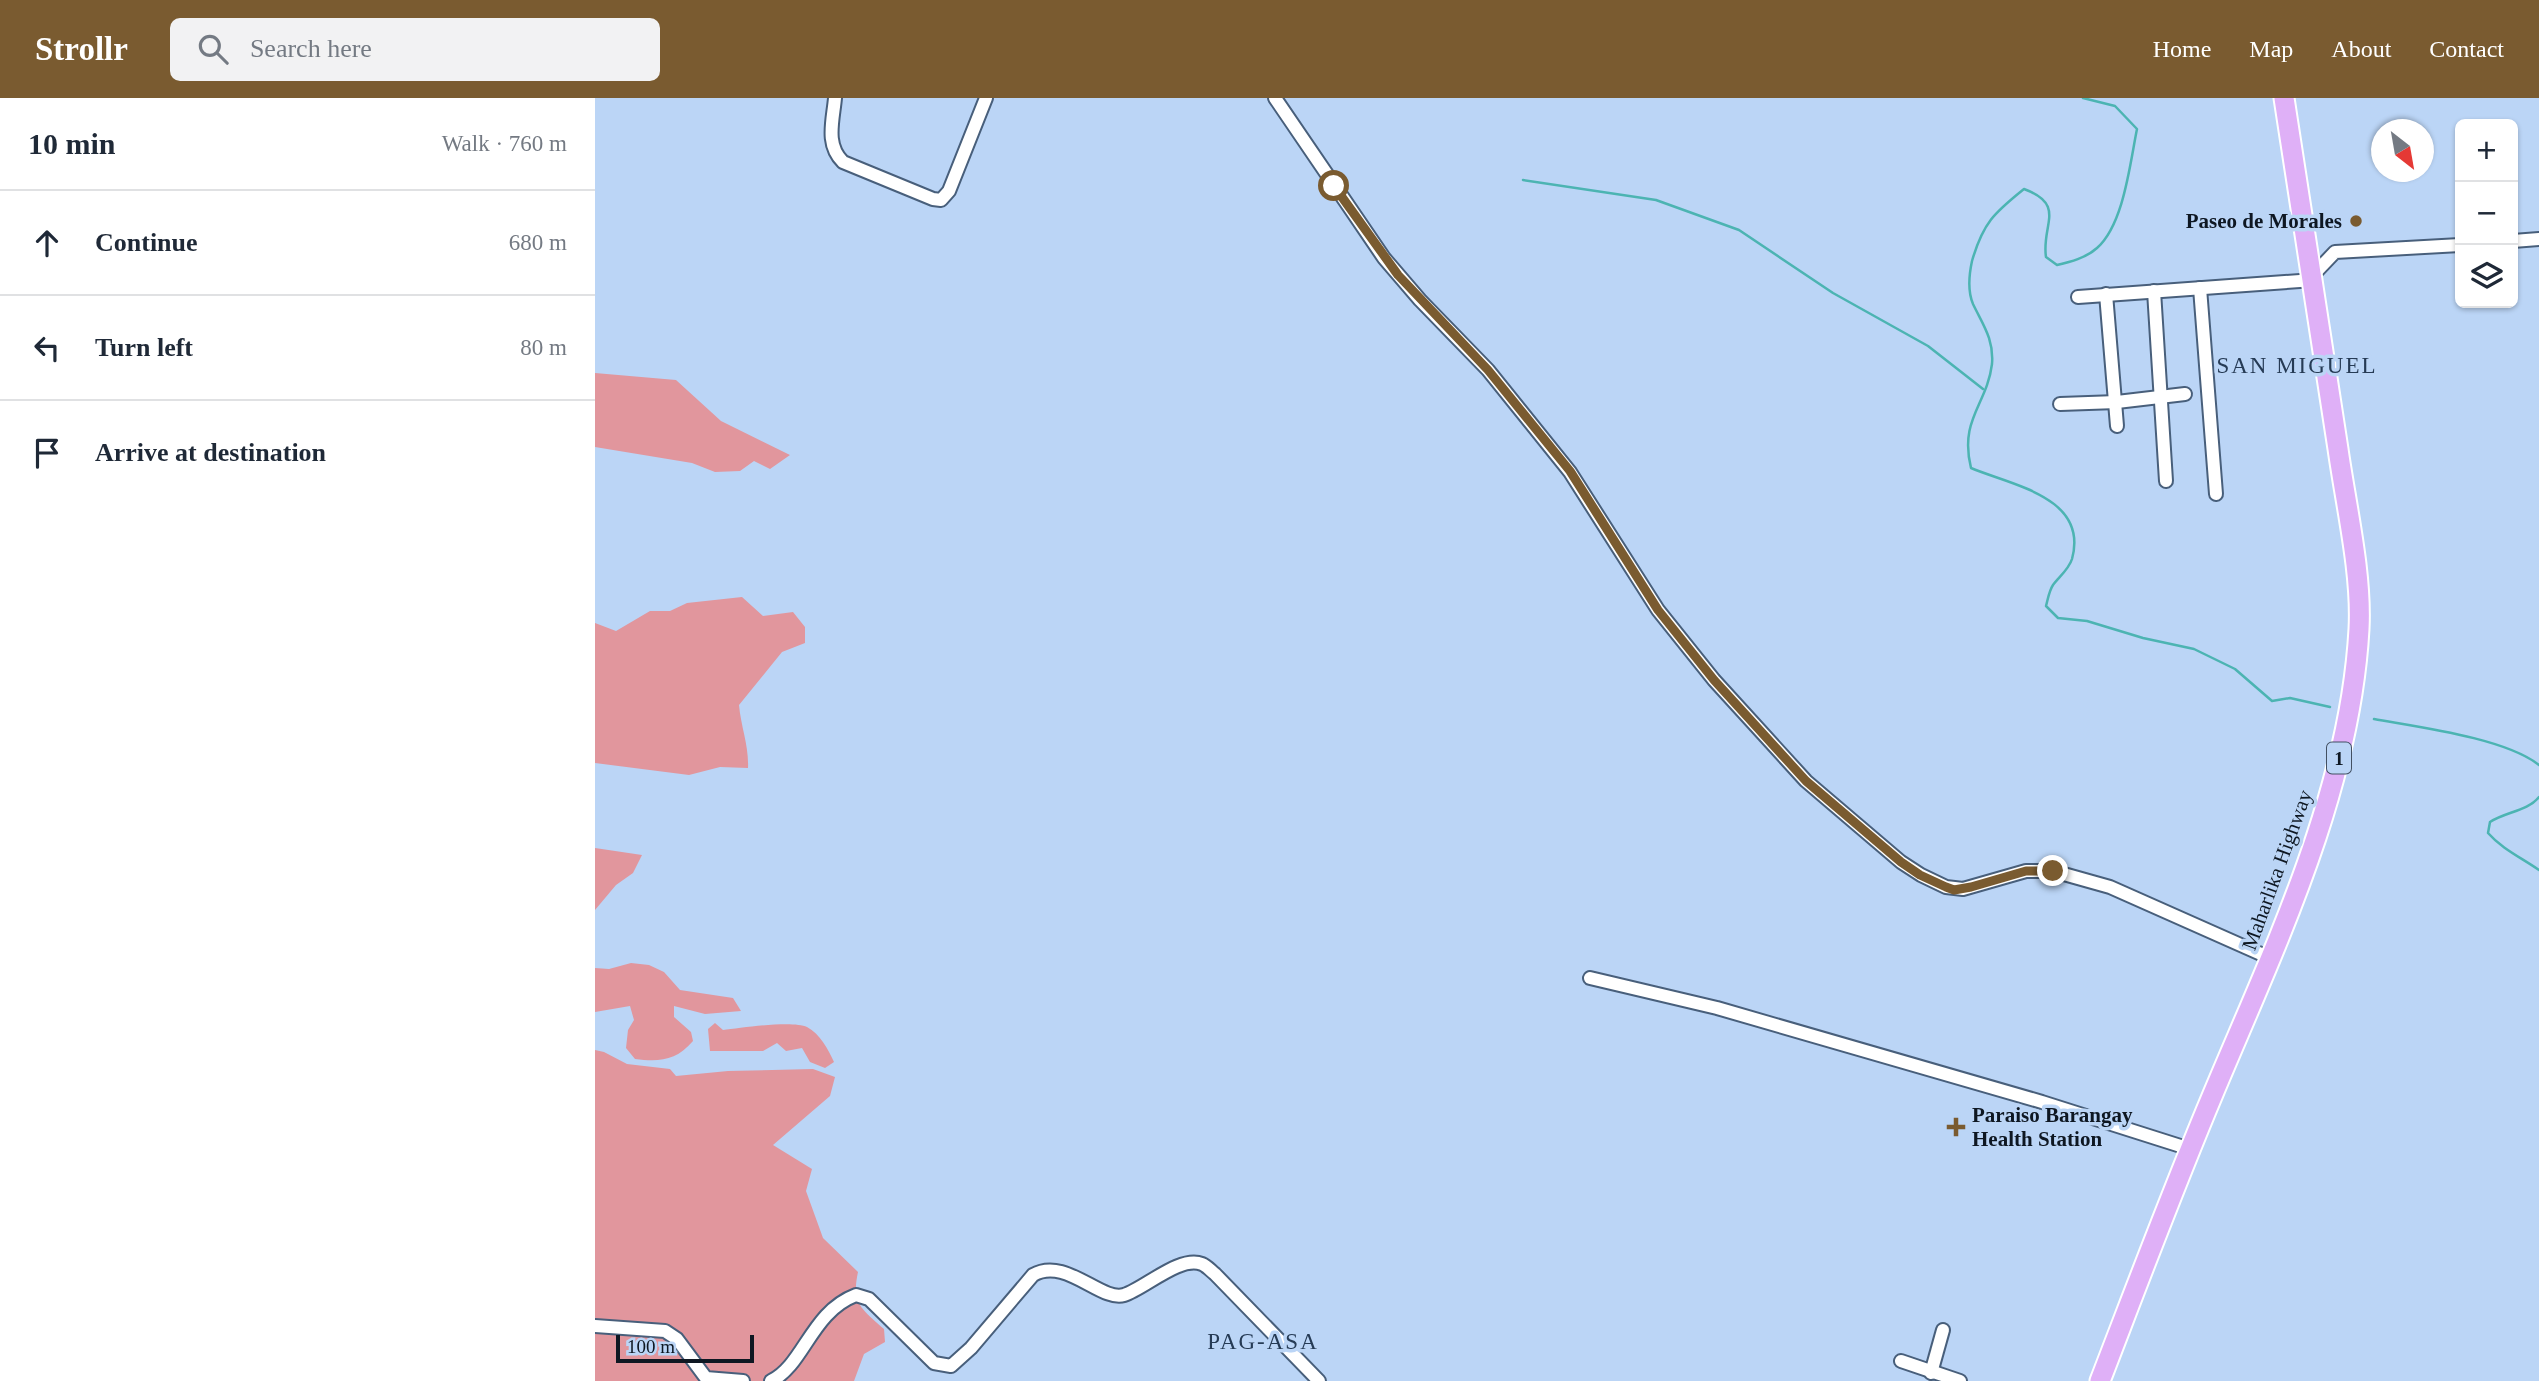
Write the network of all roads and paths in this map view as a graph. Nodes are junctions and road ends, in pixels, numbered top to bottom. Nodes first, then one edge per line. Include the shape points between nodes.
1 (835, 98) edge
2 (986, 98) edge
3 (1275, 98) edge
4 (2284, 98) edge
5 (2539, 239) edge
6 (2518, 241) edge
7 (2455, 245) edge
8 (2313, 277) junction
9 (2200, 288) junction
10 (2154, 291) junction
11 (2106, 294) junction
12 (2078, 298) dead end
13 (2185, 394) dead end
14 (2161, 397) junction
15 (2117, 402) junction
16 (2060, 404) dead end
17 (2117, 426) dead end
18 (2166, 481) dead end
19 (2216, 494) dead end
20 (2270, 958) junction
21 (1590, 978) dead end
22 (2190, 1149) junction
23 (595, 1326) edge
24 (1944, 1330) dead end
25 (1901, 1361) dead end
26 (1931, 1373) junction
27 (743, 1381) edge
28 (771, 1381) edge
29 (1319, 1381) edge
30 (1960, 1381) edge
31 (2100, 1381) edge

1 - 2 street via 831,138 835,154 843,162 941,200 949,191
3 - 20 street via 1384,258 1488,370 1570,471 1658,610 1806,781 1901,862 1946,887 1954,890 2026,871 2053,871 2110,887
4 - 8 highway, Maharlika Highway / 1
5 - 6 street
7 - 8 street via 2335,252
8 - 9 street
8 - 20 highway, Maharlika Highway / 1 via 2359,595 2359,625 2339,758 2313,845
9 - 10 street
9 - 19 street
10 - 11 street
10 - 14 street
11 - 12 street
11 - 15 street
13 - 14 street
14 - 15 street
14 - 18 street
15 - 16 street
15 - 17 street
20 - 22 highway, Maharlika Highway / 1
21 - 22 street via 1717,1008
22 - 31 highway, Maharlika Highway / 1
23 - 27 street via 666,1331 706,1378
24 - 26 street
25 - 26 street
26 - 30 street
28 - 29 street via 785,1371 830,1310 856,1295 869,1298 934,1363 951,1366 1040,1271 1053,1270 1124,1295 1193,1262 1215,1274

